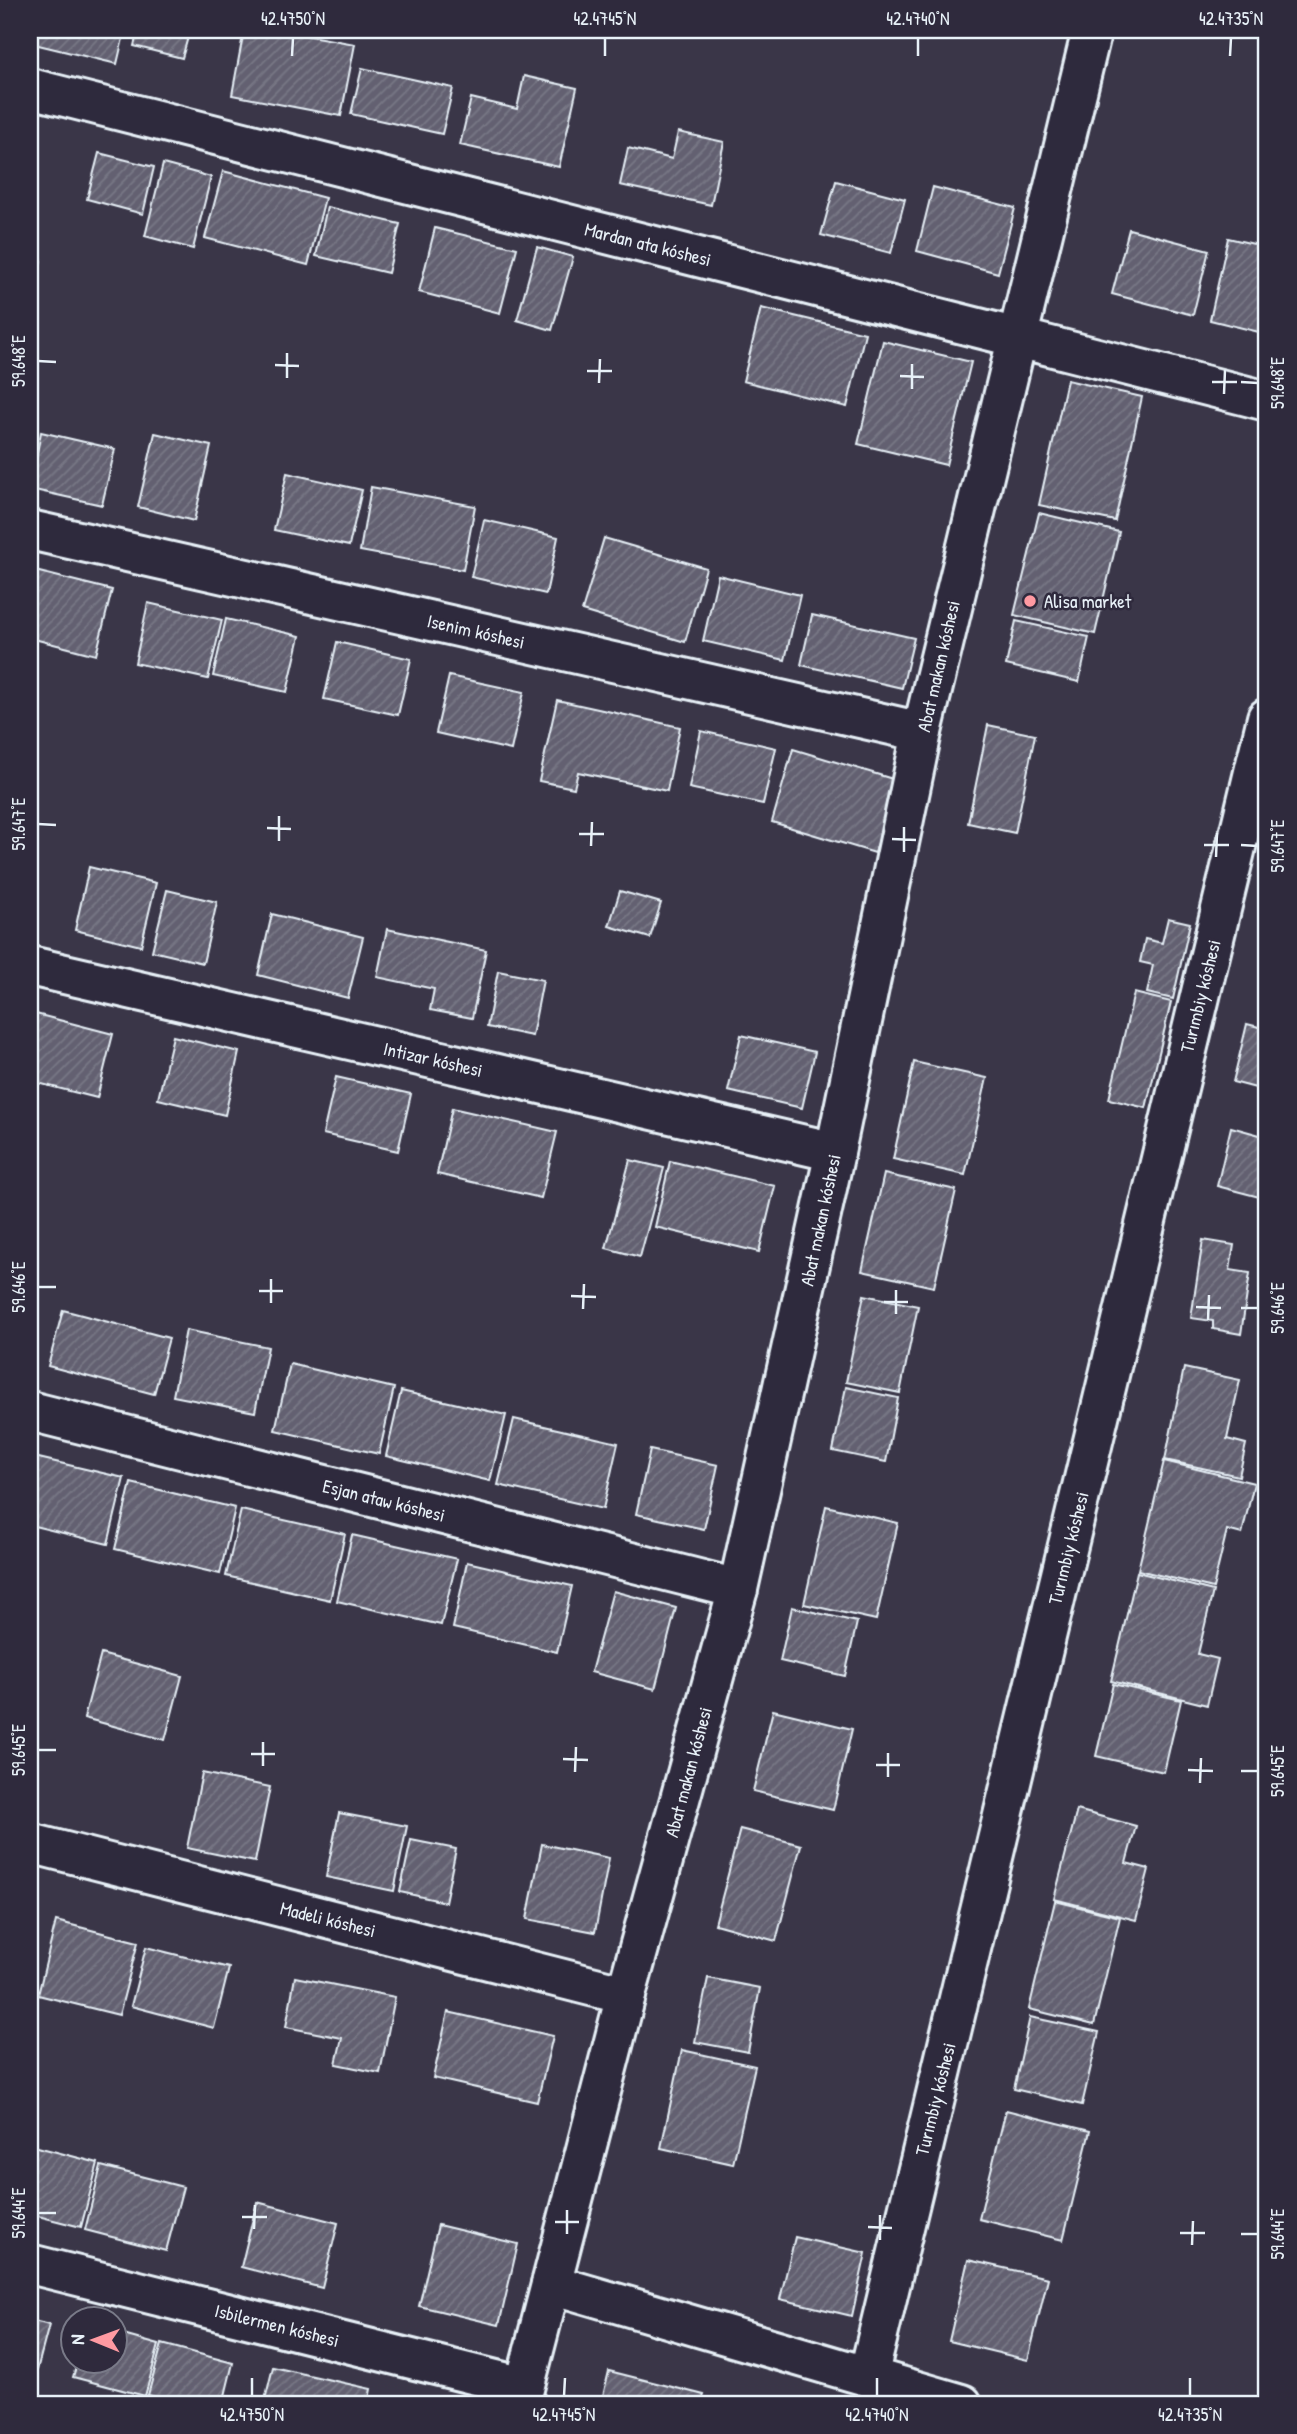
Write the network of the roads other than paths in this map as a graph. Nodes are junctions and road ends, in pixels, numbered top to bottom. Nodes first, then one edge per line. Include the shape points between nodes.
1 (1093, 30) edge
2 (30, 88) edge
3 (1017, 338) junction
4 (1267, 401) edge
5 (30, 530) edge
6 (1267, 718) edge
7 (922, 732) junction
8 (30, 966) edge
9 (835, 1152) junction
10 (30, 1411) edge
11 (738, 1589) junction
12 (30, 1843) edge
13 (626, 1995) junction
14 (30, 2264) edge
15 (551, 2284) junction
16 (869, 2378) junction
17 (522, 2396) edge
18 (962, 2404) edge

1 - 3 street, Abat makan kóshesi
2 - 3 street, Mardan ata kóshesi
3 - 4 street, Mardan ata kóshesi
3 - 7 street, Abat makan kóshesi
5 - 7 street, Isenim kóshesi
6 - 16 street, Turımbiy kóshesi
7 - 9 street, Abat makan kóshesi
8 - 9 street, Intizar kóshesi
9 - 11 street, Abat makan kóshesi
10 - 11 street, Esjan ataw kóshesi
11 - 13 street, Abat makan kóshesi
12 - 13 street, Madeli kóshesi
13 - 15 street, Abat makan kóshesi
14 - 17 street, Isbilermen kóshesi
15 - 16 street
15 - 17 street, Abat makan kóshesi
16 - 18 street

